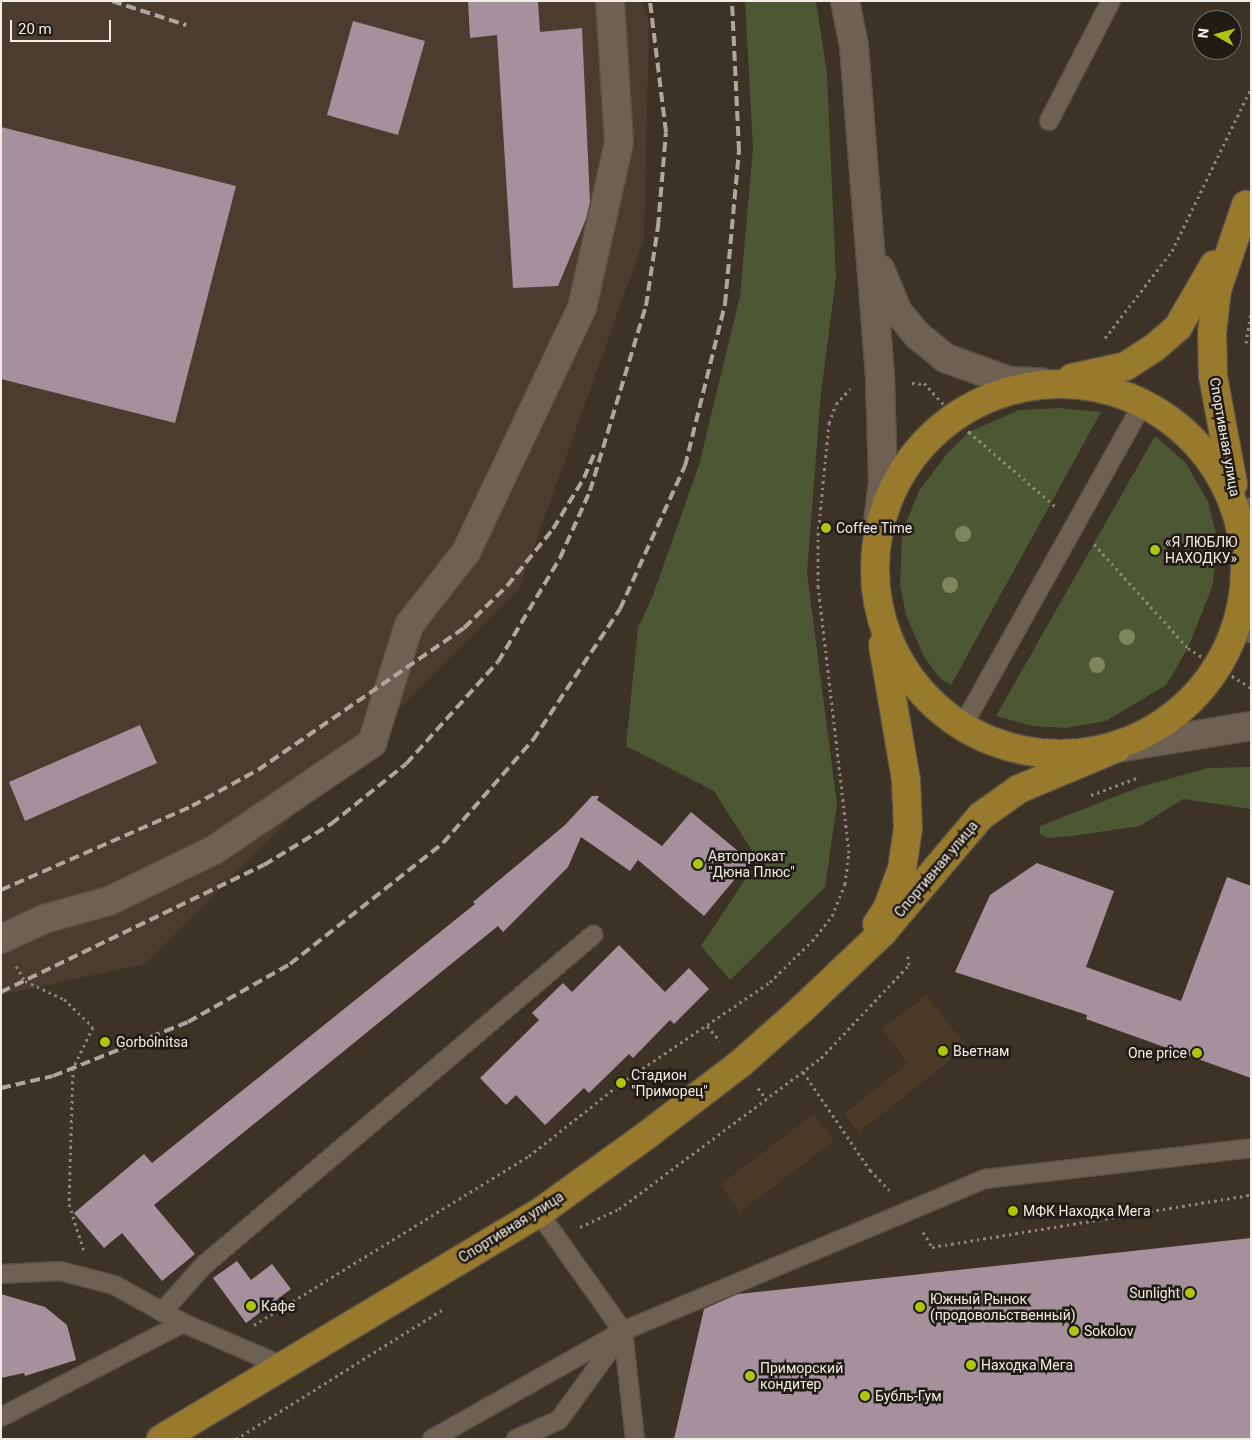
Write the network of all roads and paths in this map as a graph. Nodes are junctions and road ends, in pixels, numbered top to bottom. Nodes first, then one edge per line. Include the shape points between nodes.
1 (610, 1) edge
2 (845, 1) edge
3 (1111, 1) edge
4 (1251, 88) edge
5 (1049, 121) dead end
6 (1248, 200) edge
7 (869, 224) junction
8 (1099, 346) dead end
9 (945, 358) junction
10 (880, 379) junction
11 (1041, 382) junction
12 (924, 384) junction
13 (1141, 407) junction
14 (962, 424) junction
15 (1245, 511) edge
16 (877, 531) junction
17 (1247, 575) junction
18 (875, 596) junction
19 (1251, 628) edge
20 (1188, 648) dead end
21 (1218, 667) junction
22 (1251, 688) edge
23 (1251, 726) edge
24 (962, 727) junction
25 (1117, 748) junction
26 (593, 934) dead end
27 (6, 948) edge
28 (834, 978) junction
29 (1251, 1148) edge
30 (540, 1212) junction
31 (1, 1274) edge
32 (93, 1280) junction
33 (162, 1312) junction
34 (183, 1323) junction
35 (623, 1331) junction
36 (227, 1342) junction
37 (283, 1366) junction
38 (1, 1418) edge
39 (161, 1439) edge
40 (432, 1439) edge
41 (516, 1439) edge
42 (635, 1439) edge

1 - 27 street via 619,143 582,308 466,552 409,625 372,743 214,850 109,901 44,919
2 - 7 street via 854,46
3 - 5 lane
4 - 8 path via 1172,251
6 - 11 main road, Спортивная улица via 1178,327 1126,366 1096,375
6 - 15 main road, Спортивная улица via 1217,290 1212,333 1219,421
7 - 9 street via 881,274 898,312 917,335
7 - 10 street
9 - 11 street via 1009,381
9 - 12 path
10 - 12 path
10 - 16 street via 882,481
10 - 36 path via 846,391 836,404 829,423 820,484 818,587 849,853 845,884 832,916 812,942 770,982 621,1083 529,1156
11 - 13 main road via 1094,385
11 - 14 main road via 992,395
12 - 14 path
13 - 15 main road via 1190,434
13 - 24 lane
14 - 16 main road via 940,425 903,468
15 - 17 main road
16 - 18 main road
17 - 19 street
17 - 21 main road via 1235,635
18 - 24 main road via 892,651 921,695
18 - 28 main road, Спортивная улица via 906,780 908,828 902,868 887,909 865,943
20 - 21 path
21 - 22 path
21 - 25 main road via 1196,695 1167,723
23 - 25 street, Спортивная улица
24 - 25 main road via 1013,751 1063,756
25 - 28 main road, Спортивная улица via 1019,789 981,816 882,933
26 - 33 lane via 203,1266
27 - 32 path via 25,981 64,999 93,1027 73,1068 69,1204
28 - 30 main road, Спортивная улица via 740,1064
29 - 35 lane via 985,1179
30 - 35 lane
30 - 37 main road, Спортивная улица
31 - 32 lane via 60,1271
32 - 33 lane via 114,1285
33 - 34 lane
34 - 36 lane
34 - 38 lane
35 - 40 lane
35 - 41 lane via 559,1420
35 - 42 lane
36 - 37 lane
37 - 39 main road, Спортивная улица

